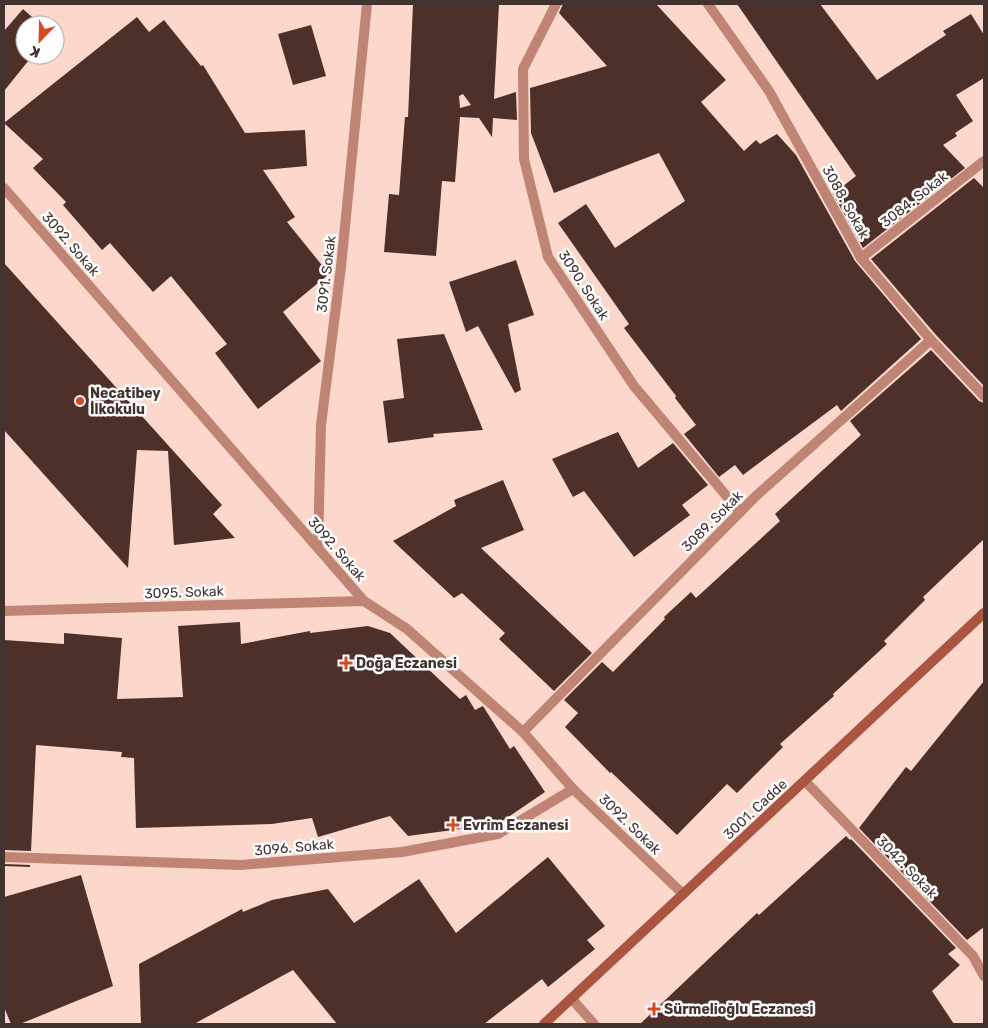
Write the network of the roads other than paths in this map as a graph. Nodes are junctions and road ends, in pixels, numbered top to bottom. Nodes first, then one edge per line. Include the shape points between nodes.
1 (367, 4) edge
2 (556, 4) edge
3 (708, 4) edge
4 (984, 161) edge
5 (4, 188) edge
6 (861, 258) junction
7 (931, 340) junction
8 (984, 396) edge
9 (740, 512) junction
10 (318, 547) junction
11 (364, 601) junction
12 (4, 611) edge
13 (984, 613) edge
14 (523, 732) junction
15 (805, 781) junction
16 (573, 789) junction
17 (4, 857) edge
18 (683, 894) junction
19 (984, 976) edge
20 (572, 999) junction
21 (544, 1024) edge
22 (594, 1024) edge

1 - 10 street, 3091. Sokak via 341,267 321,425
2 - 9 street, 3090. Sokak via 523,68 524,159 548,257 634,386
3 - 6 street, 3088. Sokak via 769,90
4 - 6 street, 3084. Sokak
5 - 10 street, 3092. Sokak
6 - 7 street, 3088. Sokak
7 - 8 street, 3088. Sokak
7 - 9 street, 3089. Sokak
9 - 14 street, 3089. Sokak
10 - 11 street, 3092. Sokak
11 - 12 street, 3095. Sokak
11 - 14 street, 3092. Sokak via 407,629
13 - 15 street, 3001. Cadde
14 - 16 street, 3092. Sokak
15 - 18 street, 3001. Cadde
15 - 19 street, 3042. Sokak via 973,956
16 - 17 street, 3096. Sokak via 498,834 402,852 240,865
16 - 18 street, 3092. Sokak
18 - 20 street, 3001. Cadde
20 - 21 street, 3001. Cadde
20 - 22 street

